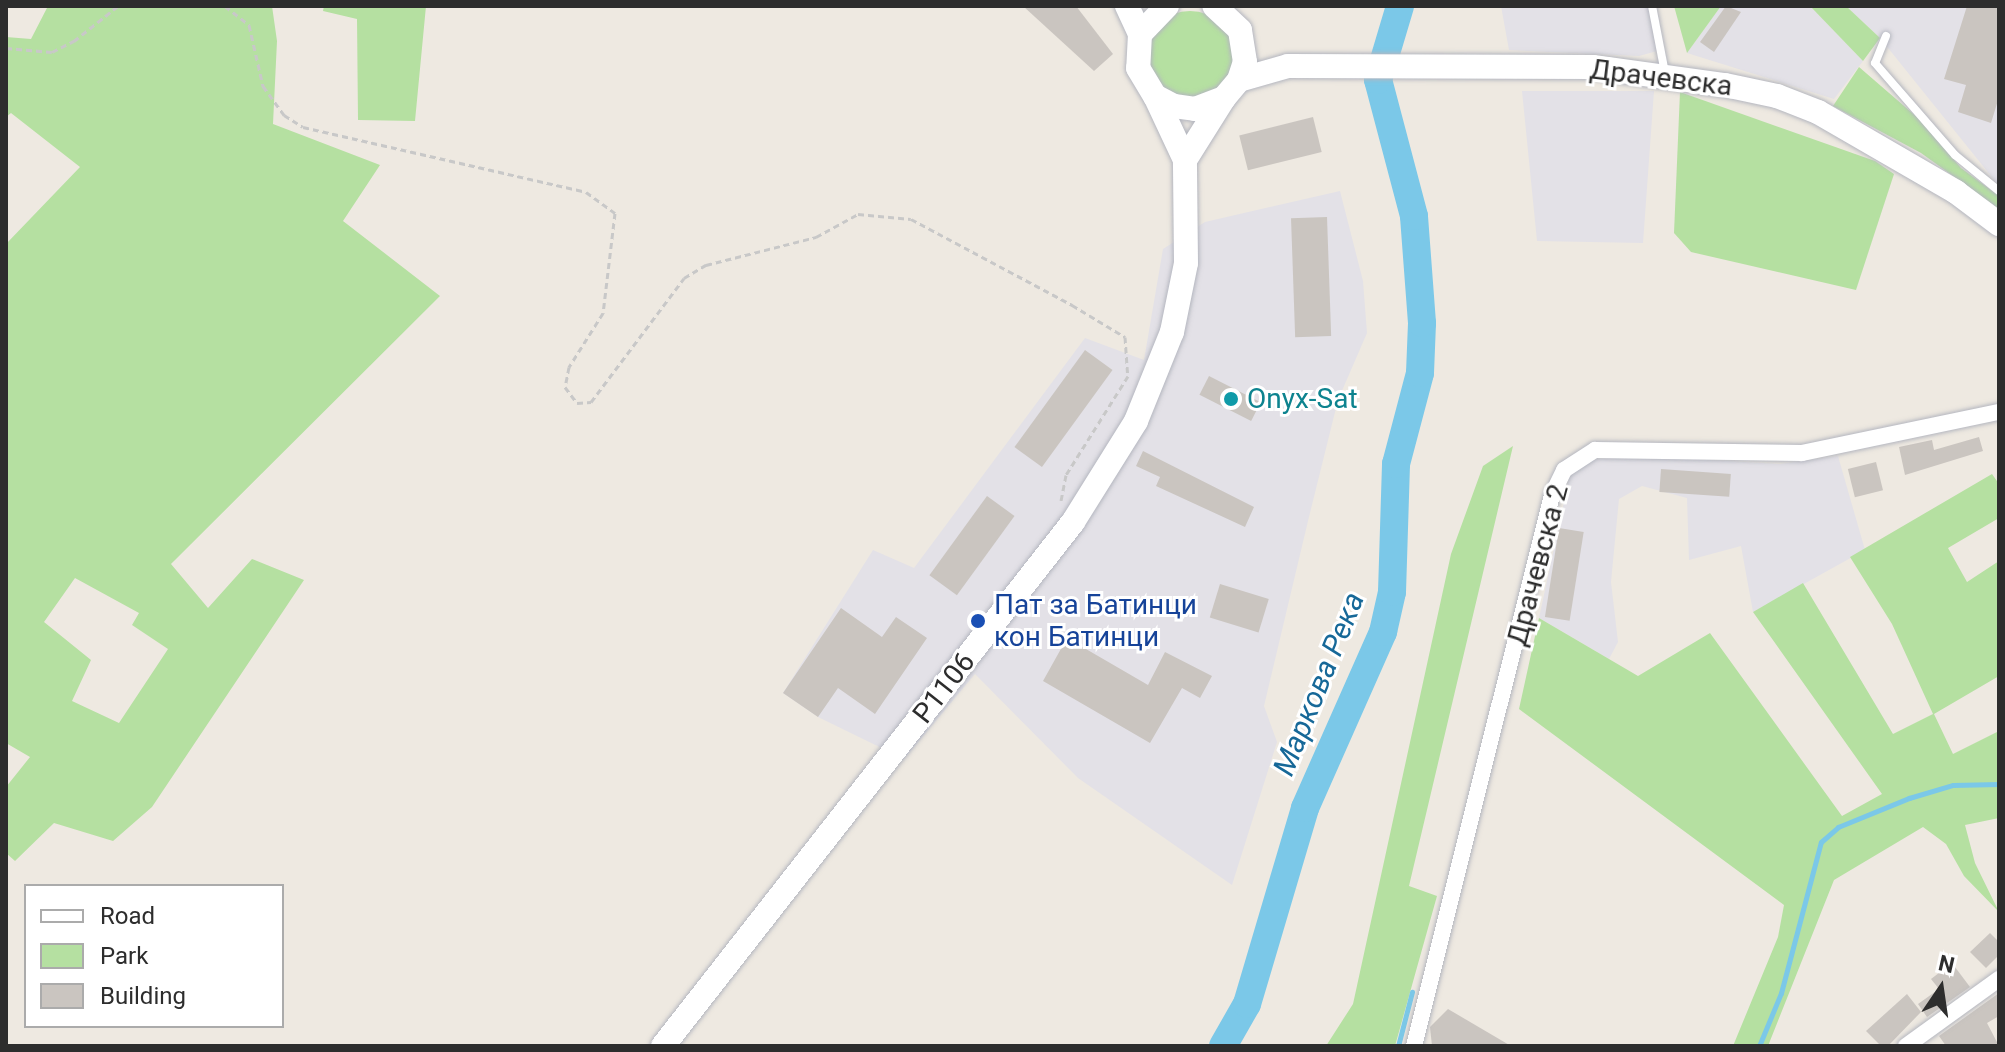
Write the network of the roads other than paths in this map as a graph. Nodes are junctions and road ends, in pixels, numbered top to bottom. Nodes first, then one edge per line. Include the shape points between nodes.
1 (1127, 6) edge
2 (1167, 6) edge
3 (1214, 6) edge
4 (1652, 6) edge
5 (1140, 34) junction
6 (1886, 36) dead end
7 (1244, 43) junction
8 (1288, 66) junction
9 (1665, 74) junction
10 (1232, 89) junction
11 (1155, 96) junction
12 (1185, 160) junction
13 (1999, 191) edge
14 (1999, 224) edge
15 (1999, 412) edge
16 (1999, 979) edge
17 (663, 1046) edge
18 (1414, 1046) edge
19 (1906, 1046) edge

1 - 5 main road
2 - 5 main road
3 - 7 main road via 1232,19
4 - 9 lane
5 - 11 main road via 1138,68
6 - 13 lane via 1875,63 1955,155
7 - 8 main road, Драчевска
7 - 10 main road
8 - 9 main road, Драчевска
8 - 10 main road, Драчевска
9 - 14 main road, Драчевска via 1777,96 1818,112 1956,192
10 - 11 main road, Драчевска via 1205,107 1184,109
10 - 12 main road
11 - 12 main road
12 - 17 main road, P1106 via 1186,263 1168,343 1136,421 1073,522
15 - 18 street, Драчевска 2 via 1802,453 1595,450 1564,470 1552,495
16 - 19 street

